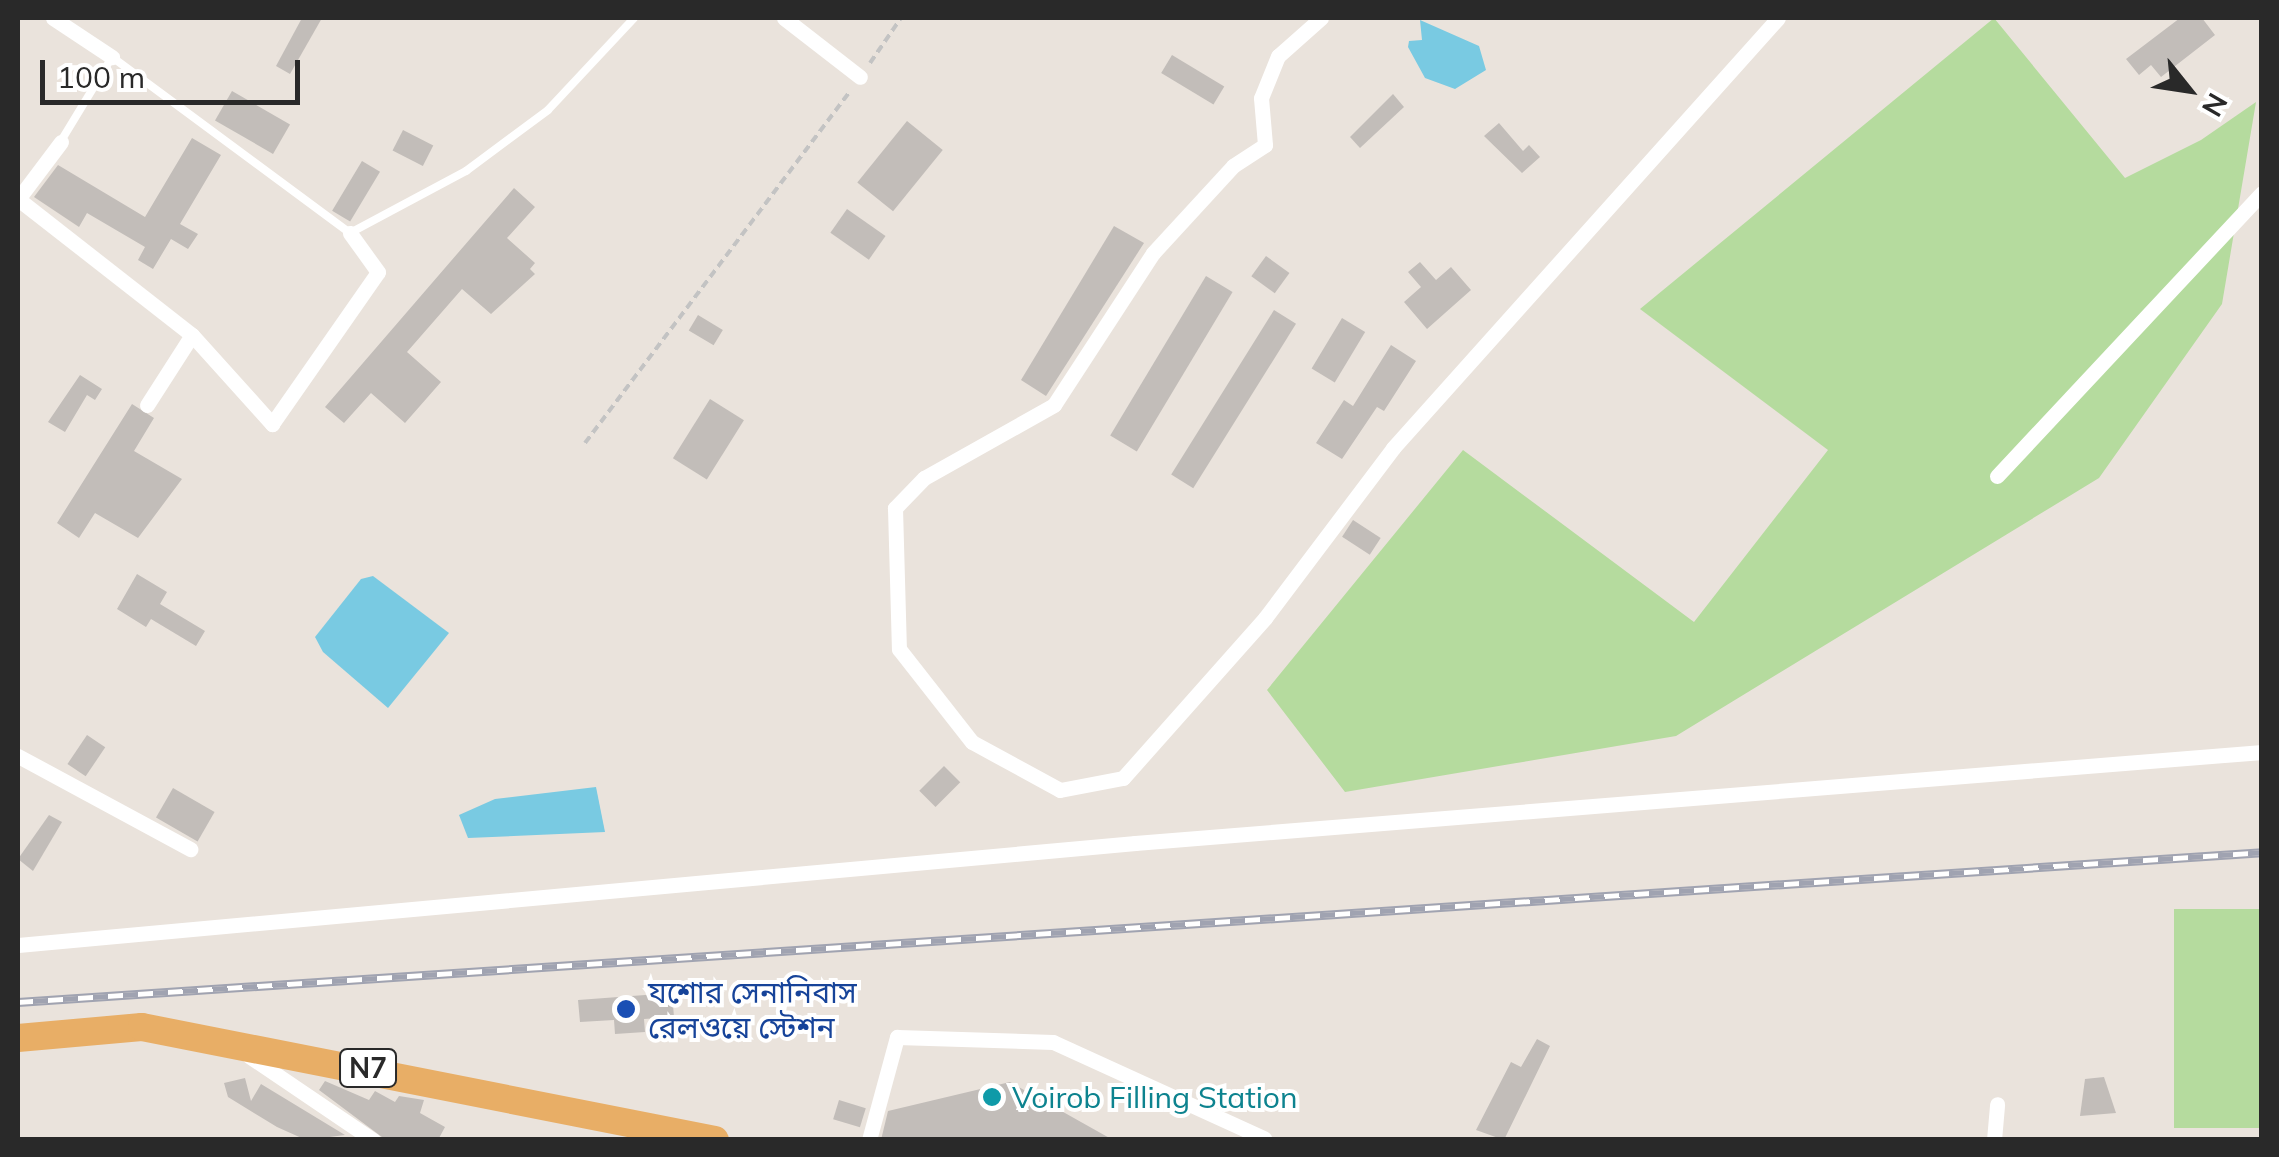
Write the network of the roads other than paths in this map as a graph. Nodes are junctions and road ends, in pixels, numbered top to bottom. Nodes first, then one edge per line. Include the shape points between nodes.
1 (53, 18) edge
2 (634, 18) edge
3 (784, 18) edge
4 (1321, 18) edge
5 (1778, 18) edge
6 (112, 57) junction
7 (860, 76) road end
8 (61, 142) joint
9 (2262, 192) edge
10 (18, 199) edge
11 (350, 233) junction
12 (192, 335) junction
13 (148, 405) dead end
14 (1996, 476) dead end
15 (2262, 752) edge
16 (18, 756) edge
17 (190, 849) dead end
18 (18, 945) edge
19 (18, 1038) edge
20 (226, 1040) junction
21 (1996, 1104) dead end
22 (1264, 1138) edge
23 (373, 1140) edge
24 (715, 1140) edge
25 (868, 1140) edge
26 (1994, 1140) edge

1 - 6 street
2 - 11 lane via 534,120 466,171
3 - 7 street
4 - 5 street via 1278,56 1261,98 1265,146 1233,166 1153,253 1054,405 924,478 895,508 899,649 972,742 1060,790 1122,778 1265,618 1394,448
6 - 8 lane
6 - 11 lane
8 - 10 street
9 - 14 street
10 - 12 street
11 - 12 street via 378,272 272,424
12 - 13 street
15 - 18 street via 1154,841
16 - 17 street
19 - 20 highway, N7 via 142,1027
20 - 23 street
20 - 24 highway, N7
21 - 26 street
22 - 25 street via 1052,1042 897,1036

